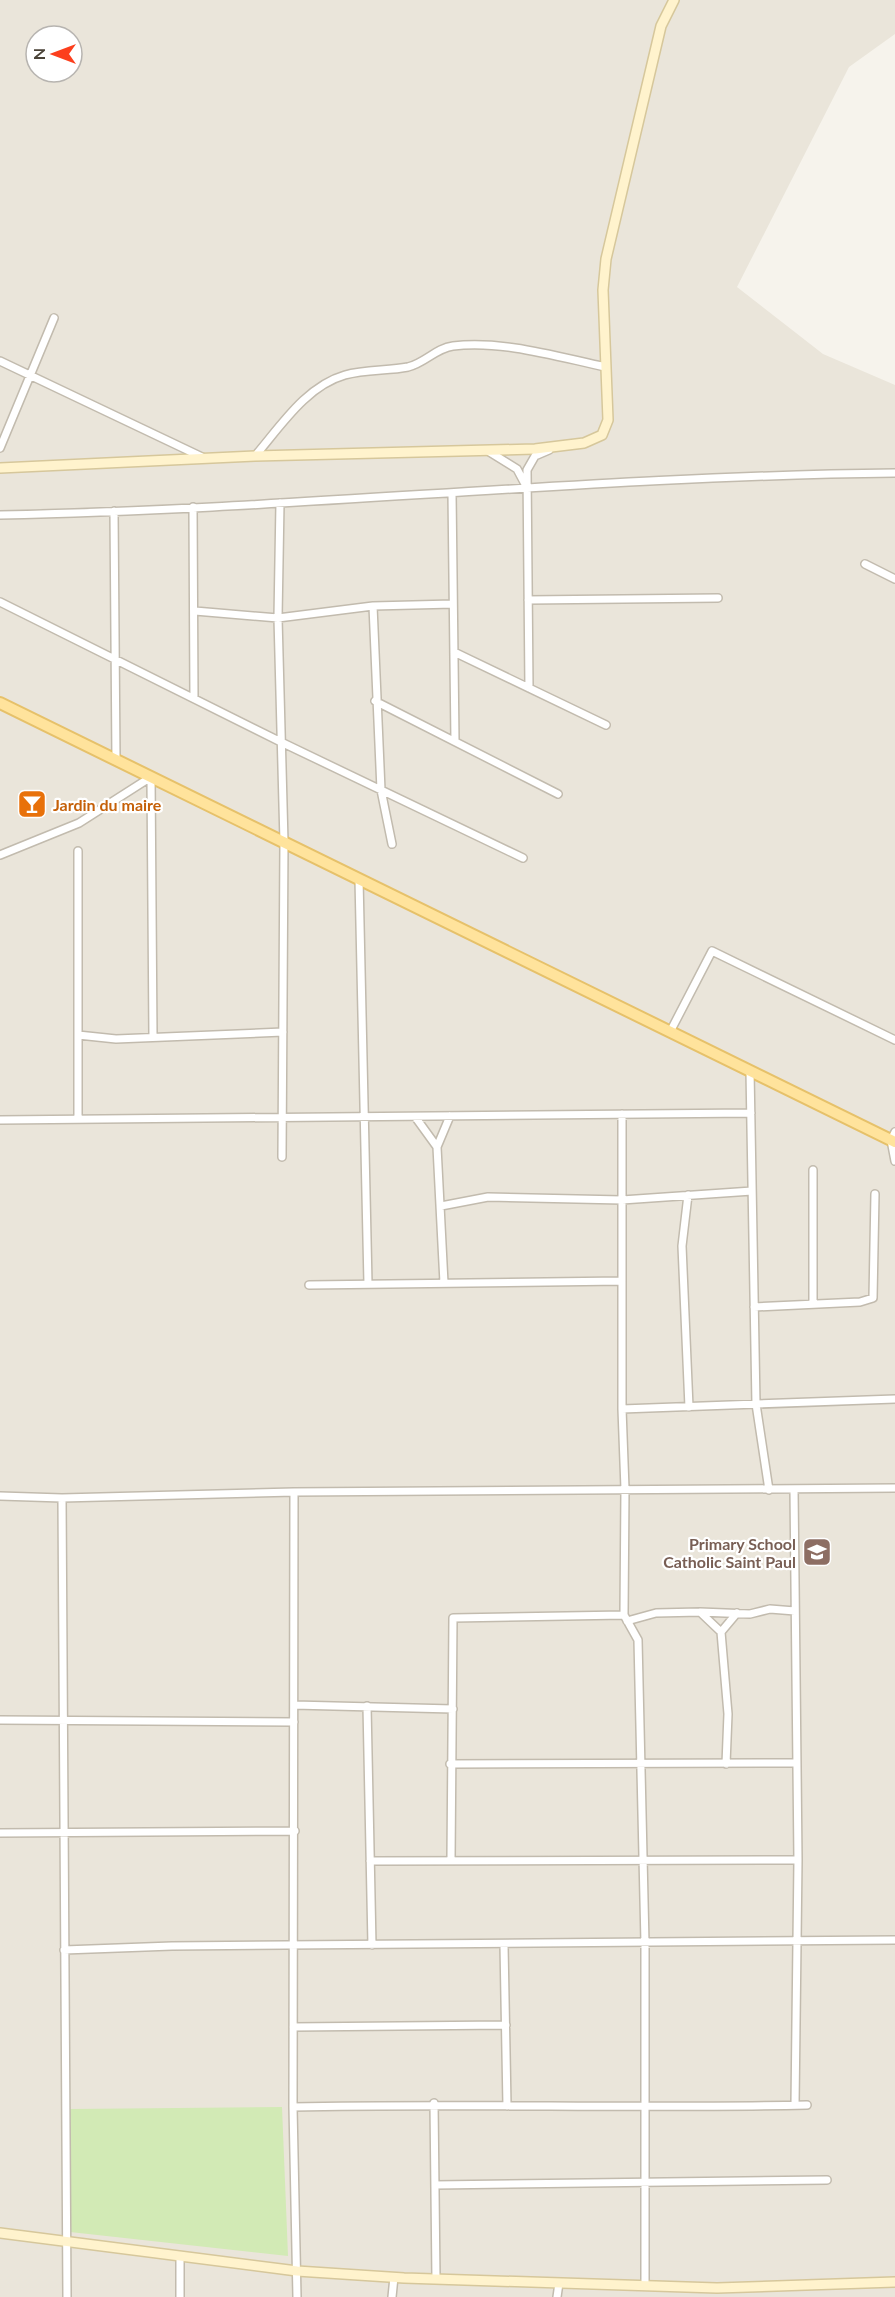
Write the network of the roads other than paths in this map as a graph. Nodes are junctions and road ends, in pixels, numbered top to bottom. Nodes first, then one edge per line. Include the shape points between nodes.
1 (671, 1) edge
2 (54, 318) dead end
3 (0, 361) edge
4 (606, 367) junction
5 (29, 375) junction
6 (0, 448) edge
7 (554, 448) junction
8 (488, 451) junction
9 (255, 456) junction
10 (205, 458) junction
11 (0, 468) edge
12 (895, 473) edge
13 (527, 489) junction
14 (452, 493) junction
15 (280, 503) junction
16 (193, 507) junction
17 (114, 511) junction
18 (0, 515) edge
19 (865, 564) dead end
20 (895, 579) edge
21 (718, 598) dead end
22 (528, 600) junction
23 (0, 602) edge
24 (453, 604) junction
25 (373, 606) junction
26 (195, 611) junction
27 (278, 618) junction
28 (454, 652) junction
29 (115, 658) junction
30 (529, 688) junction
31 (194, 698) junction
32 (375, 701) junction
33 (0, 703) edge
34 (606, 725) dead end
35 (455, 741) junction
36 (283, 743) junction
37 (117, 760) junction
38 (151, 777) junction
39 (381, 790) junction
40 (558, 794) dead end
41 (284, 842) junction
42 (392, 844) dead end
43 (78, 851) dead end
44 (0, 855) edge
45 (523, 858) dead end
46 (359, 879) junction
47 (283, 1032) junction
48 (670, 1032) junction
49 (78, 1035) junction
50 (153, 1037) junction
51 (895, 1040) edge
52 (750, 1071) junction
53 (751, 1113) junction
54 (622, 1114) junction
55 (450, 1116) junction
56 (283, 1117) junction
57 (364, 1117) junction
58 (416, 1118) junction
59 (78, 1119) junction
60 (0, 1120) edge
61 (894, 1138) edge
62 (437, 1147) junction
63 (282, 1156) dead end
64 (895, 1161) edge
65 (813, 1170) dead end
66 (752, 1191) junction
67 (875, 1194) dead end
68 (688, 1195) junction
69 (622, 1200) junction
70 (441, 1206) junction
71 (622, 1281) junction
72 (444, 1283) junction
73 (368, 1284) junction
74 (309, 1285) dead end
75 (813, 1304) junction
76 (754, 1307) junction
77 (895, 1400) edge
78 (756, 1404) junction
79 (689, 1407) junction
80 (622, 1409) junction
81 (626, 1488) junction
82 (895, 1488) edge
83 (769, 1490) junction
84 (794, 1490) junction
85 (294, 1492) junction
86 (0, 1496) edge
87 (62, 1498) junction
88 (795, 1611) junction
89 (700, 1612) junction
90 (737, 1613) junction
91 (625, 1618) junction
92 (721, 1632) junction
93 (294, 1705) junction
94 (368, 1706) junction
95 (453, 1709) junction
96 (0, 1720) edge
97 (63, 1720) junction
98 (294, 1722) junction
99 (797, 1763) junction
100 (450, 1764) junction
101 (640, 1764) junction
102 (726, 1764) junction
103 (64, 1831) junction
104 (295, 1832) junction
105 (0, 1833) edge
106 (642, 1858) junction
107 (451, 1860) junction
108 (798, 1860) junction
109 (370, 1861) junction
110 (797, 1941) junction
111 (895, 1941) edge
112 (645, 1943) junction
113 (372, 1945) junction
114 (504, 1945) junction
115 (293, 1946) junction
116 (64, 1950) junction
117 (506, 2025) junction
118 (293, 2027) junction
119 (434, 2103) junction
120 (795, 2105) junction
121 (807, 2105) dead end
122 (507, 2106) junction
123 (293, 2107) junction
124 (645, 2108) junction
125 (827, 2180) dead end
126 (644, 2183) junction
127 (435, 2186) junction
128 (0, 2233) edge
129 (66, 2241) junction
130 (180, 2257) junction
131 (297, 2271) junction
132 (394, 2277) junction
133 (436, 2279) junction
134 (895, 2282) edge
135 (559, 2283) junction
136 (645, 2286) junction
137 (717, 2293) edge
138 (67, 2297) edge
139 (180, 2297) edge
140 (297, 2297) edge
141 (392, 2297) edge
142 (557, 2297) edge

1 - 4 street via 638,114 606,259
2 - 5 street
3 - 5 street
4 - 7 street via 608,420 602,435 584,443
4 - 9 street via 528,351 475,346 446,348 411,366 353,373 330,381 304,399
5 - 6 street
5 - 10 street
7 - 8 street
7 - 13 street via 531,460
8 - 9 street
8 - 13 street via 517,469
9 - 10 street
10 - 11 street
12 - 13 street
13 - 14 street
13 - 22 street
14 - 15 street
14 - 24 street
15 - 16 street
15 - 27 street
16 - 17 street
16 - 26 street
17 - 18 street
17 - 29 street
19 - 20 street
21 - 22 street
22 - 30 street
23 - 29 street
24 - 25 street
24 - 28 street
25 - 27 street
25 - 32 street
26 - 27 street
26 - 31 street
27 - 36 street
28 - 30 street
28 - 35 street
29 - 31 street
29 - 37 street
30 - 34 street
31 - 36 street
32 - 35 street
32 - 39 street
33 - 37 main road
35 - 40 street
36 - 39 street
36 - 41 street
37 - 38 main road
38 - 41 main road
38 - 44 street via 79,823
38 - 50 street
39 - 42 street
39 - 45 street
41 - 46 main road
41 - 47 street
43 - 49 street
46 - 48 main road
46 - 57 street
47 - 50 street
47 - 56 street
48 - 51 street via 712,951
48 - 52 main road
49 - 50 street
49 - 59 street
52 - 53 street
52 - 61 main road
53 - 54 street
53 - 66 street
54 - 55 street
54 - 69 street
55 - 58 street
55 - 62 street
56 - 57 street
56 - 59 street
56 - 63 street
57 - 58 street
57 - 73 street
58 - 62 street
59 - 60 street
61 - 64 street
62 - 70 street
65 - 75 street
66 - 68 street
66 - 76 street
67 - 75 street via 873,1298
68 - 69 street
68 - 79 street via 682,1246
69 - 70 street via 488,1197
69 - 71 street
70 - 72 street
71 - 72 street
71 - 80 street
72 - 73 street
73 - 74 street
75 - 76 street
76 - 78 street
77 - 78 street
78 - 79 street
78 - 83 street
79 - 80 street
80 - 81 street
81 - 83 street
81 - 85 street
81 - 91 street
82 - 84 street
83 - 84 street
84 - 88 street
85 - 87 street
85 - 93 street
86 - 87 street
87 - 97 street
88 - 90 street
88 - 99 street
89 - 90 street
89 - 91 street
89 - 92 street
90 - 92 street
91 - 95 street via 453,1618
91 - 101 street via 638,1640
92 - 102 street via 728,1714
93 - 94 street
93 - 98 street
94 - 95 street
94 - 109 street
95 - 100 street
96 - 97 street
97 - 98 street
97 - 103 street
98 - 104 street
99 - 102 street
99 - 108 street
100 - 101 street
100 - 107 street
101 - 102 street
101 - 106 street
103 - 104 street
103 - 105 street
103 - 116 street
104 - 115 street
106 - 107 street
106 - 108 street
106 - 112 street
107 - 109 street
108 - 110 street
109 - 113 street
110 - 111 street
110 - 112 street
110 - 120 street
112 - 114 street
112 - 124 street
113 - 114 street
113 - 115 street
114 - 117 street
115 - 116 street
115 - 118 street
116 - 129 street
117 - 118 street
117 - 122 street
118 - 123 street
119 - 122 street
119 - 123 street
119 - 127 street
120 - 121 street
120 - 124 street
122 - 124 street
123 - 131 street
124 - 126 street
125 - 126 street
126 - 127 street
126 - 136 street
127 - 133 street
128 - 129 street
129 - 130 street
129 - 138 street
130 - 131 street
130 - 139 street
131 - 132 street
131 - 140 street
132 - 133 street
132 - 141 street
133 - 135 street
134 - 137 street
135 - 136 street
135 - 142 street
136 - 137 street

